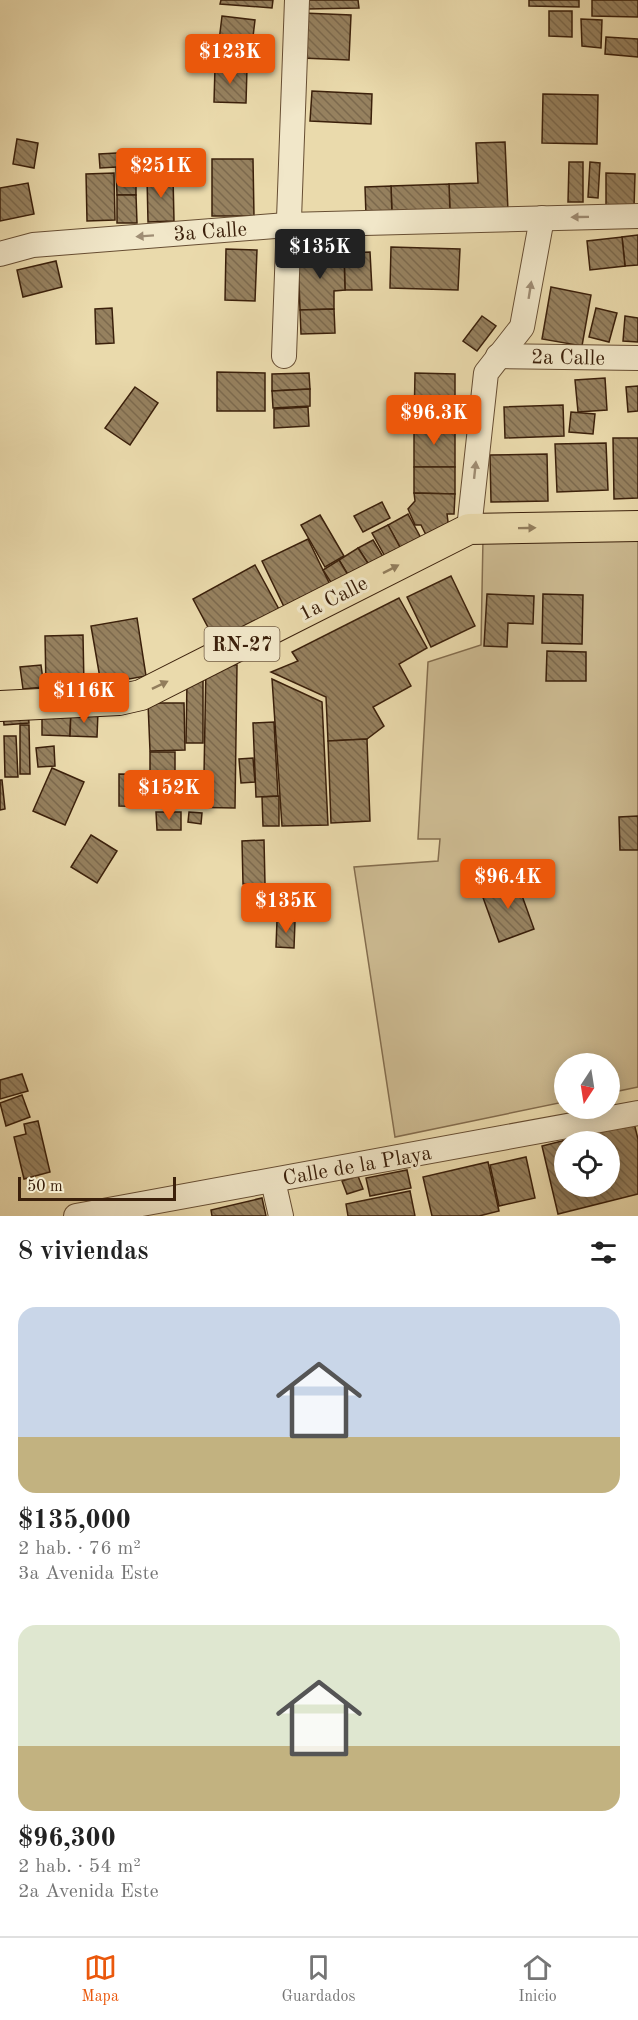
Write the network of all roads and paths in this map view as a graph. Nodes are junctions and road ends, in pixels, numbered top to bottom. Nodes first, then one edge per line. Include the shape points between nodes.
1 (297, 0) edge
2 (638, 216) edge
3 (542, 218) junction
4 (287, 225) junction
5 (0, 254) edge
6 (284, 356) dead end
7 (498, 356) junction
8 (638, 358) edge
9 (638, 526) edge
10 (469, 529) junction
11 (0, 706) edge
12 (638, 1113) edge
13 (273, 1181) junction
14 (76, 1216) edge
15 (281, 1216) edge

1 - 4 street
2 -> 3 street, 3a Calle
3 - 4 street, 3a Calle
7 -> 3 street via 522,327
4 -> 5 street, 3a Calle via 33,245
4 - 6 street
7 - 8 street, 2a Calle
10 -> 7 street via 486,373
10 -> 9 main road, 1a Calle / RN-27
11 -> 10 main road, 1a Calle / RN-27 via 119,700 141,695
12 - 13 street, Calle de la Playa
13 - 14 street, Calle de la Playa
13 - 15 street

